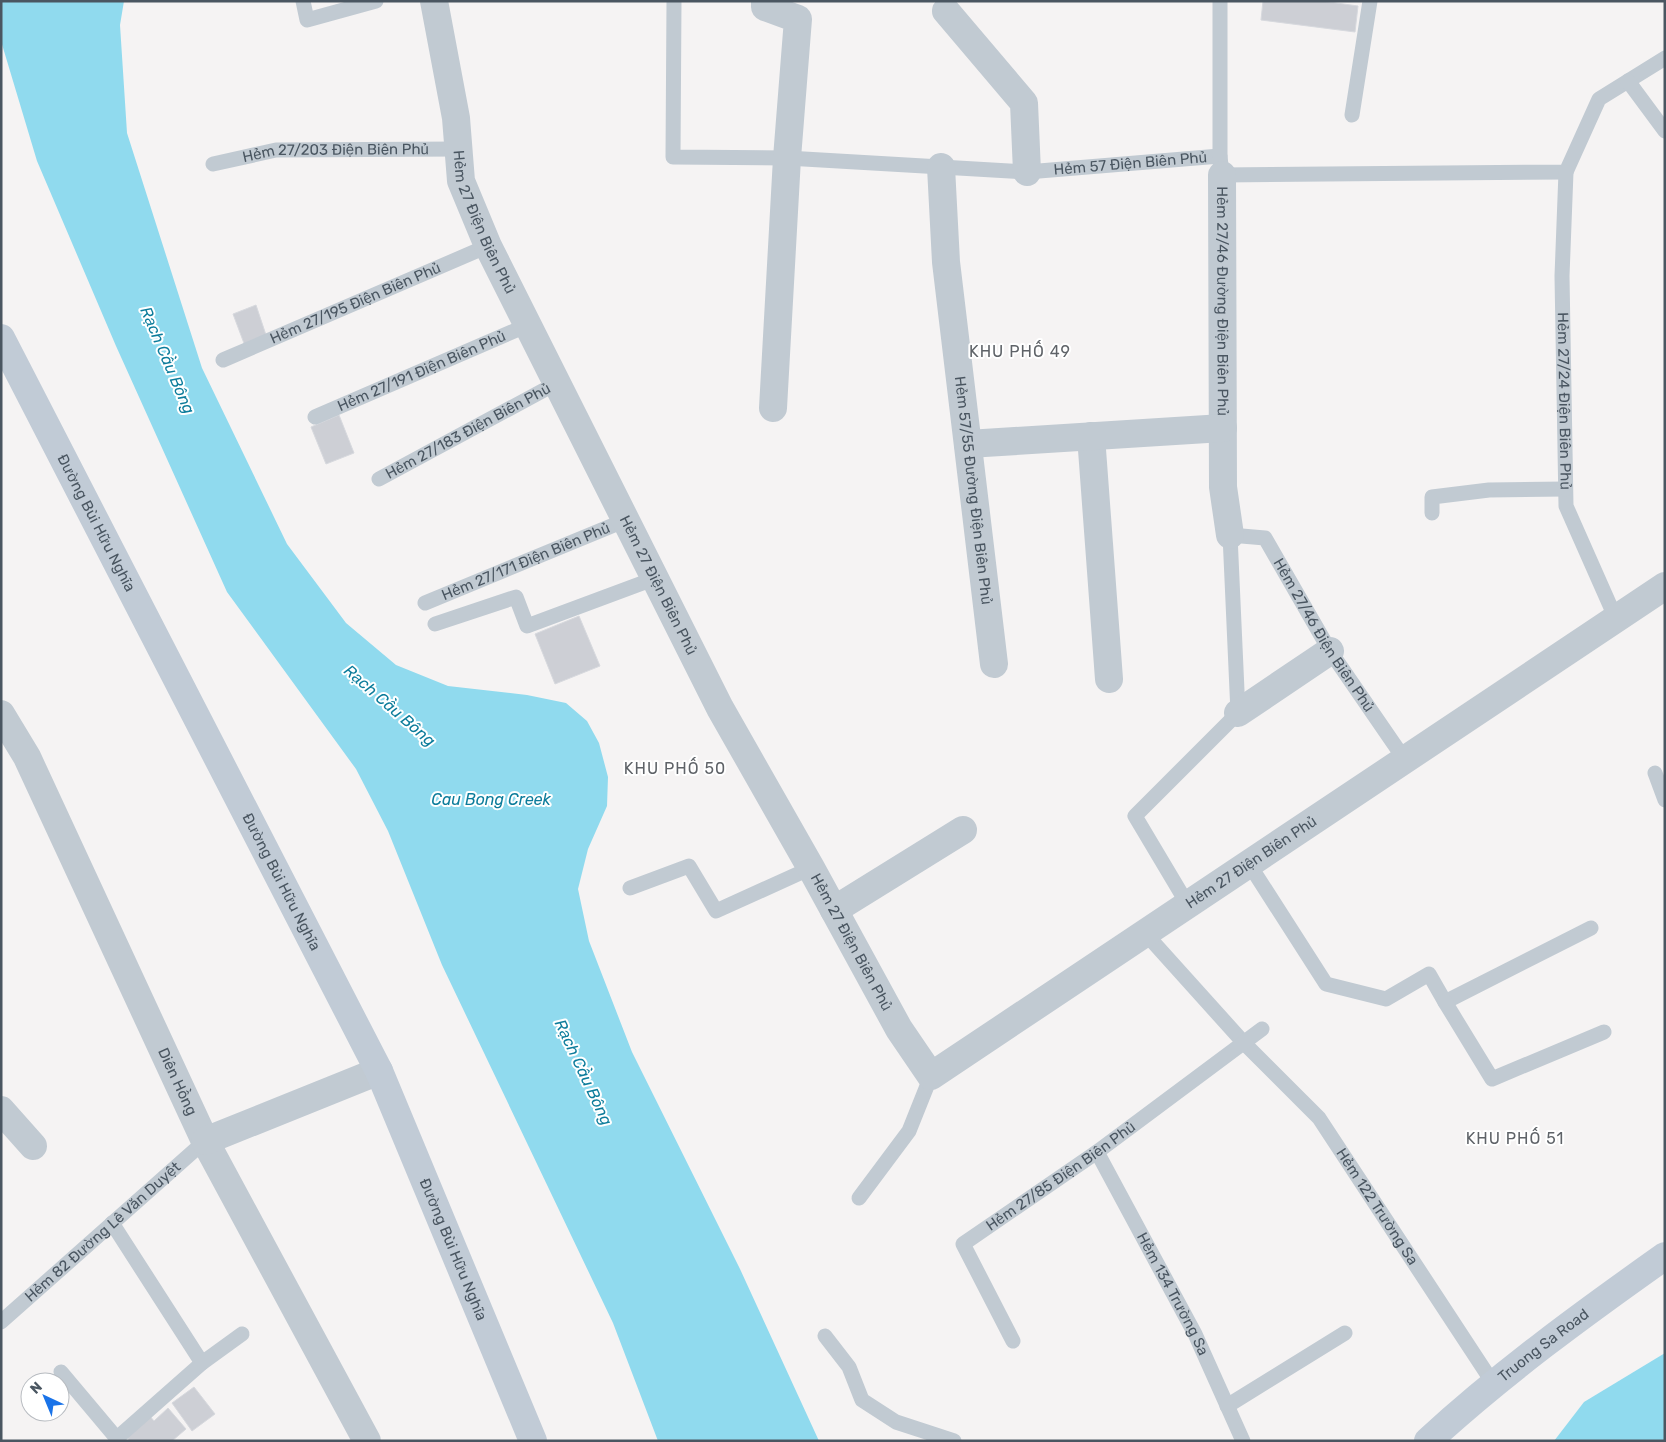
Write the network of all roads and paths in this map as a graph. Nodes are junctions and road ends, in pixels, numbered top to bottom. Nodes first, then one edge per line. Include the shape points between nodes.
1 (303, 1) edge
2 (376, 1) edge
3 (434, 1) edge
4 (674, 1) edge
5 (765, 1) edge
6 (1220, 1) edge
7 (1370, 1) edge
8 (946, 11) dead end
9 (1665, 58) edge
10 (1628, 81) junction
11 (1352, 115) dead end
12 (1665, 131) edge
13 (459, 149) junction
14 (787, 158) junction
15 (213, 164) dead end
16 (1221, 166) junction
17 (941, 167) junction
18 (1027, 172) junction
19 (1566, 172) junction
20 (488, 246) junction
21 (528, 325) junction
22 (1, 338) edge
23 (223, 360) dead end
24 (557, 383) junction
25 (773, 408) dead end
26 (315, 417) dead end
27 (1223, 428) junction
28 (1091, 436) junction
29 (968, 444) junction
30 (379, 479) dead end
31 (1565, 489) junction
32 (1432, 513) dead end
33 (626, 520) junction
34 (1230, 535) junction
35 (656, 578) junction
36 (1665, 586) edge
37 (425, 603) dead end
38 (1616, 619) junction
39 (435, 624) dead end
40 (1330, 651) junction
41 (994, 664) dead end
42 (1109, 679) dead end
43 (1238, 713) junction
44 (1, 714) edge
45 (1405, 760) junction
46 (1655, 773) dead end
47 (1665, 800) edge
48 (963, 830) dead end
49 (1249, 864) junction
50 (812, 868) junction
51 (630, 888) dead end
52 (1188, 905) junction
53 (834, 910) junction
54 (1591, 928) dead end
55 (1145, 933) junction
56 (1445, 1002) junction
57 (1262, 1029) dead end
58 (1604, 1032) dead end
59 (1244, 1042) junction
60 (379, 1071) junction
61 (931, 1076) junction
62 (1, 1110) edge
63 (205, 1141) junction
64 (32, 1146) dead end
65 (1096, 1152) junction
66 (859, 1198) dead end
67 (112, 1223) junction
68 (1665, 1256) edge
69 (1, 1322) edge
70 (1345, 1333) dead end
71 (242, 1334) dead end
72 (825, 1336) dead end
73 (1013, 1341) dead end
74 (202, 1363) junction
75 (70, 1383) edge
76 (1493, 1383) junction
77 (1227, 1406) junction
78 (118, 1440) edge
79 (368, 1441) edge
80 (533, 1441) edge
81 (954, 1441) edge
82 (1244, 1441) edge
83 (1428, 1441) edge

1 - 2 lane via 307,20
3 - 13 street, Hẻm 27 Điện Biên Phủ
4 - 14 lane, Hẻm 57 Điện Biên Phủ via 674,157
5 - 14 street via 765,7 798,18
6 - 16 lane
7 - 11 lane
8 - 18 street via 1024,103
9 - 10 lane
10 - 12 lane
10 - 19 lane via 1599,100
13 - 15 lane, Hẻm 27/203 Điện Biên Phủ via 276,150
13 - 20 street, Hẻm 27 Điện Biên Phủ via 461,181
14 - 17 lane, Hẻm 57 Điện Biên Phủ
14 - 25 street
16 - 18 lane, Hẻm 57 Điện Biên Phủ
16 - 19 lane, Hẻm 57 Điện Biên Phủ
16 - 27 street, Hẻm 27/46 Đường Điện Biên Phủ
17 - 18 lane, Hẻm 57 Điện Biên Phủ
17 - 29 street, Hẻm 57/55 Đường Điện Biên Phủ via 946,262
19 - 31 lane, Hẻm 27/24 Điện Biên Phủ via 1562,276
20 - 21 street, Hẻm 27 Điện Biên Phủ
20 - 23 lane, Hẻm 27/195 Điện Biên Phủ
21 - 24 street, Hẻm 27 Điện Biên Phủ
21 - 26 lane, Hẻm 27/191 Điện Biên Phủ
22 - 60 street, Đường Bùi Hữu Nghĩa
24 - 30 lane, Hẻm 27/183 Điện Biên Phủ
24 - 33 street, Hẻm 27 Điện Biên Phủ
27 - 28 street, Hẻm 27/46 Đường Điện Biên Phủ
27 - 34 street, Hẻm 27/46 Đường Điện Biên Phủ via 1223,487
28 - 29 street, Hẻm 27/46 Đường Điện Biên Phủ
28 - 42 street
29 - 41 street, Hẻm 57/55 Đường Điện Biên Phủ
31 - 32 lane via 1489,490 1432,497
31 - 38 lane, Hẻm 27/24 Điện Biên Phủ via 1566,506
33 - 35 street, Hẻm 27 Điện Biên Phủ
33 - 37 lane, Hẻm 27/171 Điện Biên Phủ
34 - 40 lane, Hẻm 27/46 Điện Biên Phủ via 1265,538
34 - 43 lane
35 - 39 lane via 527,626 516,597
35 - 50 street, Hẻm 27 Điện Biên Phủ via 720,708
36 - 38 street, Hẻm 27 Điện Biên Phủ
38 - 45 street, Hẻm 27 Điện Biên Phủ
40 - 43 street
40 - 45 lane, Hẻm 27/46 Điện Biên Phủ
43 - 52 lane via 1135,816
44 - 63 street, Diên Hồng via 27,756
45 - 49 street, Hẻm 27 Điện Biên Phủ
46 - 47 lane
48 - 53 street
49 - 52 street, Hẻm 27 Điện Biên Phủ
49 - 56 lane via 1326,984 1386,1000 1429,974
50 - 51 lane via 716,911 689,866
50 - 53 street, Hẻm 27 Điện Biên Phủ
52 - 55 street, Hẻm 27 Điện Biên Phủ
53 - 61 street, Hẻm 27 Điện Biên Phủ via 899,1029
54 - 56 lane
55 - 59 lane
55 - 61 street, Hẻm 27 Điện Biên Phủ
56 - 58 lane via 1492,1079
57 - 59 lane, Hẻm 27/85 Điện Biên Phủ
59 - 65 lane, Hẻm 27/85 Điện Biên Phủ
59 - 76 lane, Hẻm 122 Trường Sa via 1319,1118
60 - 63 street
60 - 80 street, Đường Bùi Hữu Nghĩa
61 - 66 lane via 909,1131
62 - 64 street
63 - 67 lane, Hẻm 82 Đường Lê Văn Duyệt
63 - 79 street, Diên Hồng
65 - 73 lane, Hẻm 27/85 Điện Biên Phủ via 963,1244
65 - 77 lane, Hẻm 134 Trường Sa via 1195,1334
67 - 69 lane, Hẻm 82 Đường Lê Văn Duyệt
67 - 74 lane
68 - 76 street, Truong Sa Road
70 - 77 lane
71 - 74 lane
72 - 81 lane via 849,1367 862,1400 896,1422
74 - 78 lane
75 - 78 lane
76 - 83 street, Truong Sa Road
77 - 82 lane, Hẻm 134 Trường Sa

